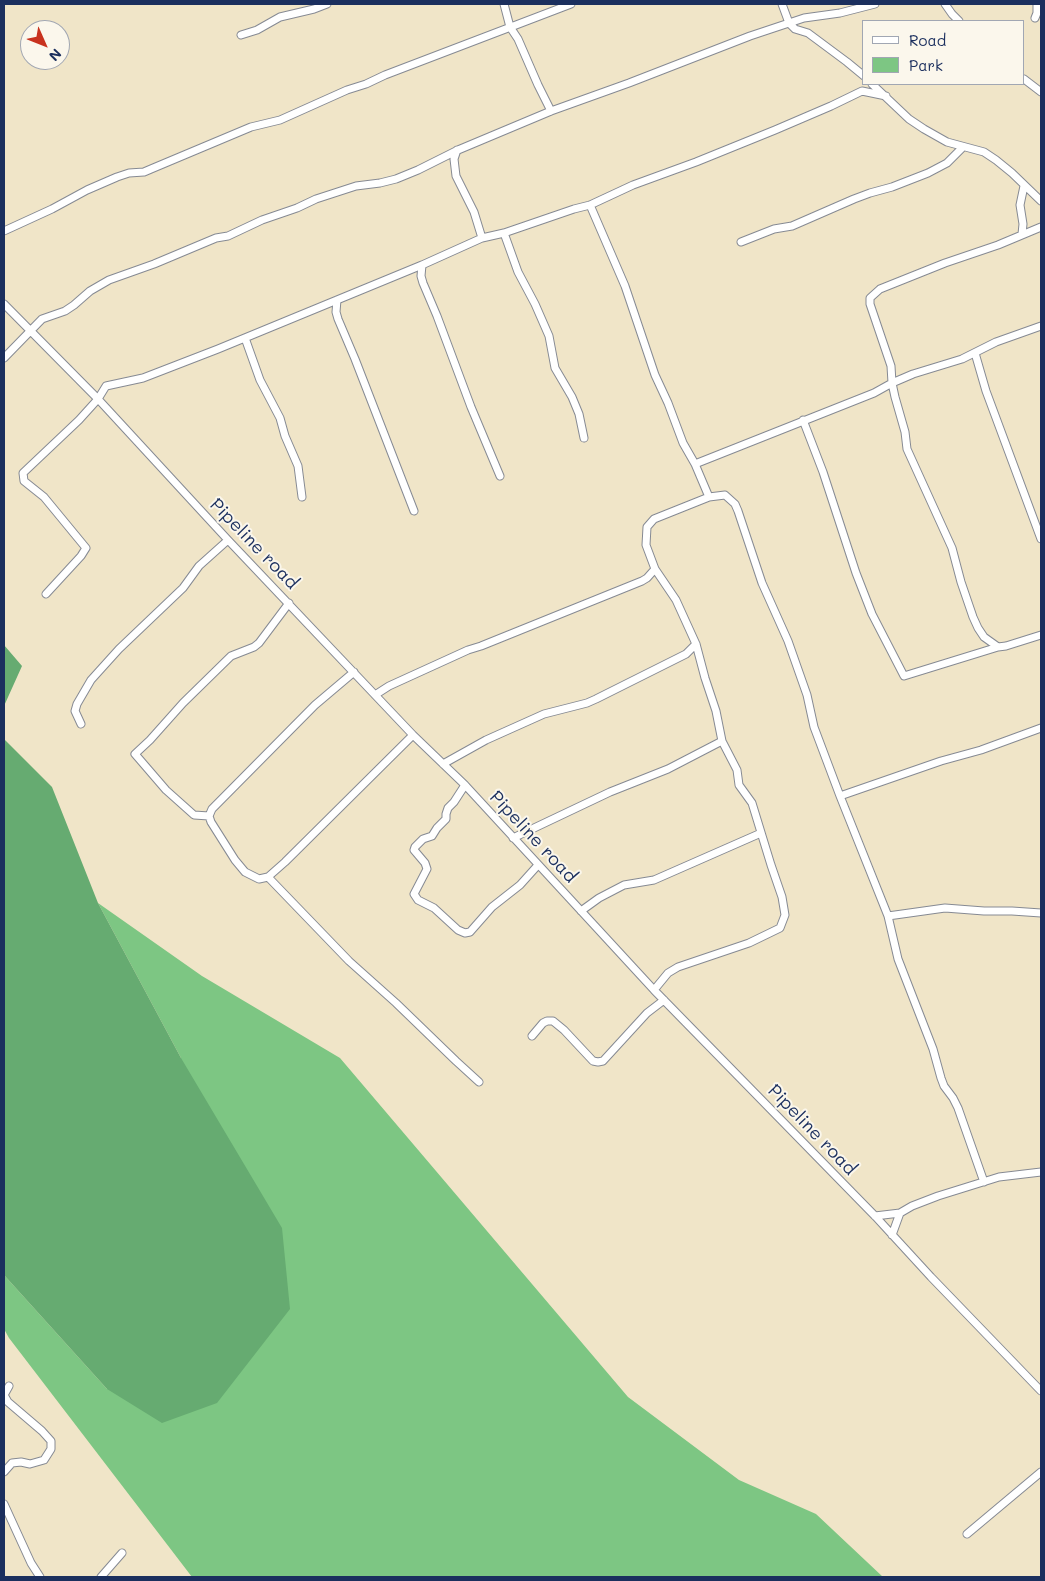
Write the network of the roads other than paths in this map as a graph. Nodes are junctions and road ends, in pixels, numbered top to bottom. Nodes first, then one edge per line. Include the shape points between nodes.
1 (327, 4) edge
2 (504, 4) edge
3 (571, 4) edge
4 (782, 4) edge
5 (875, 4) edge
6 (945, 4) edge
7 (1037, 4) edge
8 (804, 18) junction
9 (1035, 18) dead end
10 (958, 20) edge
11 (789, 23) junction
12 (510, 27) junction
13 (808, 33) junction
14 (241, 35) dead end
15 (862, 74) edge
16 (1025, 80) edge
17 (873, 85) edge
18 (1041, 92) edge
19 (886, 96) junction
20 (551, 111) junction
21 (963, 147) junction
22 (458, 150) junction
23 (1024, 186) junction
24 (1041, 201) edge
25 (590, 205) junction
26 (1041, 227) edge
27 (4, 230) edge
28 (504, 233) junction
29 (1022, 234) junction
30 (482, 238) junction
31 (741, 242) dead end
32 (422, 265) junction
33 (337, 300) junction
34 (4, 304) edge
35 (37, 325) junction
36 (1041, 326) edge
37 (30, 330) junction
38 (244, 338) junction
39 (44, 343) junction
40 (975, 353) junction
41 (4, 358) edge
42 (892, 383) junction
43 (98, 399) junction
44 (803, 420) junction
45 (584, 438) dead end
46 (696, 464) junction
47 (500, 476) dead end
48 (302, 497) dead end
49 (709, 497) junction
50 (414, 512) dead end
51 (1041, 539) edge
52 (228, 540) junction
53 (656, 569) junction
54 (46, 594) dead end
55 (289, 603) junction
56 (1041, 635) edge
57 (696, 644) junction
58 (998, 647) junction
59 (354, 672) junction
60 (375, 695) junction
61 (80, 724) dead end
62 (1041, 728) edge
63 (413, 735) junction
64 (722, 741) junction
65 (443, 764) junction
66 (465, 785) junction
67 (840, 796) junction
68 (209, 816) junction
69 (761, 833) junction
70 (513, 838) junction
71 (538, 865) junction
72 (268, 877) junction
73 (581, 911) junction
74 (1041, 913) edge
75 (888, 916) junction
76 (654, 990) junction
77 (664, 1000) junction
78 (532, 1036) dead end
79 (479, 1082) dead end
80 (1041, 1172) edge
81 (984, 1182) junction
82 (900, 1213) junction
83 (875, 1216) junction
84 (892, 1235) junction
85 (9, 1386) dead end
86 (1041, 1391) edge
87 (4, 1472) edge
88 (1041, 1472) edge
89 (4, 1504) edge
90 (968, 1534) dead end
91 (122, 1552) dead end
92 (40, 1577) edge
93 (100, 1577) edge

1 - 14 street via 280,18
2 - 12 street
3 - 12 street
4 - 11 street
5 - 8 street
6 - 10 street
7 - 9 street
8 - 11 street
8 - 13 street
11 - 13 street via 795,29
11 - 20 street
12 - 20 street
12 - 27 street via 347,90 280,120 251,127 151,170 116,177
13 - 15 street
16 - 18 street
17 - 19 street
19 - 21 street via 924,129
19 - 25 street via 862,91
20 - 22 street
21 - 23 street via 984,152
21 - 31 street via 947,163 928,173
22 - 30 street via 454,159 456,176
22 - 35 street via 396,179 356,186 316,199 109,280 66,311 45,317
23 - 24 street
23 - 29 street via 1020,205
25 - 28 street
25 - 46 street via 626,286 655,375 683,443
26 - 29 street
28 - 30 street
28 - 45 street via 518,272 549,336 555,368 572,396
29 - 42 street via 874,293 870,304 891,366
30 - 32 street
32 - 33 street
32 - 47 street via 423,283
33 - 38 street
33 - 50 street via 338,319
34 - 37 street, Pipeline road
35 - 37 street
35 - 39 street
36 - 40 street
37 - 39 street, Pipeline road
37 - 41 street
38 - 43 street via 150,375 106,386
38 - 48 street via 298,466
39 - 43 street, Pipeline road
40 - 42 street
40 - 51 street via 986,392
42 - 44 street
42 - 58 street via 907,449 952,548 973,617 984,637
43 - 52 street, Pipeline road
43 - 54 street via 23,474 24,481 44,497 86,548
44 - 46 street
44 - 58 street via 872,614 904,676
46 - 49 street
49 - 53 street via 650,522 646,545
49 - 67 street via 725,495 735,504 762,583 802,677 814,728
52 - 55 street, Pipeline road
52 - 61 street via 199,566 182,588 91,680 75,711
53 - 57 street via 676,600
53 - 60 street via 642,581 468,650 398,681
55 - 59 street, Pipeline road
55 - 68 street via 259,643 231,656 135,754 166,790 194,815
56 - 58 street
57 - 64 street
57 - 65 street via 686,654 588,702 544,714
59 - 60 street, Pipeline road
59 - 68 street via 315,705 212,809
60 - 63 street, Pipeline road
62 - 67 street
63 - 65 street, Pipeline road
63 - 72 street
64 - 69 street via 737,770 739,785 752,803
64 - 70 street via 668,769 610,792
65 - 66 street, Pipeline road
66 - 70 street, Pipeline road
66 - 71 street via 448,808 446,819 432,836 415,847 427,869 414,894 418,900 434,908 458,930 470,932
67 - 75 street
68 - 72 street via 216,832 245,872 259,879
69 - 73 street via 654,880 624,885
69 - 76 street via 782,897 785,915 780,928 749,943 678,967 668,973
70 - 71 street, Pipeline road
71 - 73 street, Pipeline road
72 - 79 street via 349,961
73 - 76 street, Pipeline road
74 - 75 street via 945,908
75 - 81 street via 898,959 944,1086 958,1108
76 - 77 street, Pipeline road
77 - 78 street via 647,1013 603,1061 593,1061 553,1021 544,1023
77 - 83 street, Pipeline road
80 - 81 street
81 - 82 street via 938,1196
82 - 83 street
82 - 84 street
83 - 84 street, Pipeline road
84 - 86 street, Pipeline road
85 - 87 street via 4,1395 8,1402 42,1431 50,1440 51,1449 44,1460 30,1464 12,1463
88 - 90 street
89 - 92 street
91 - 93 street

